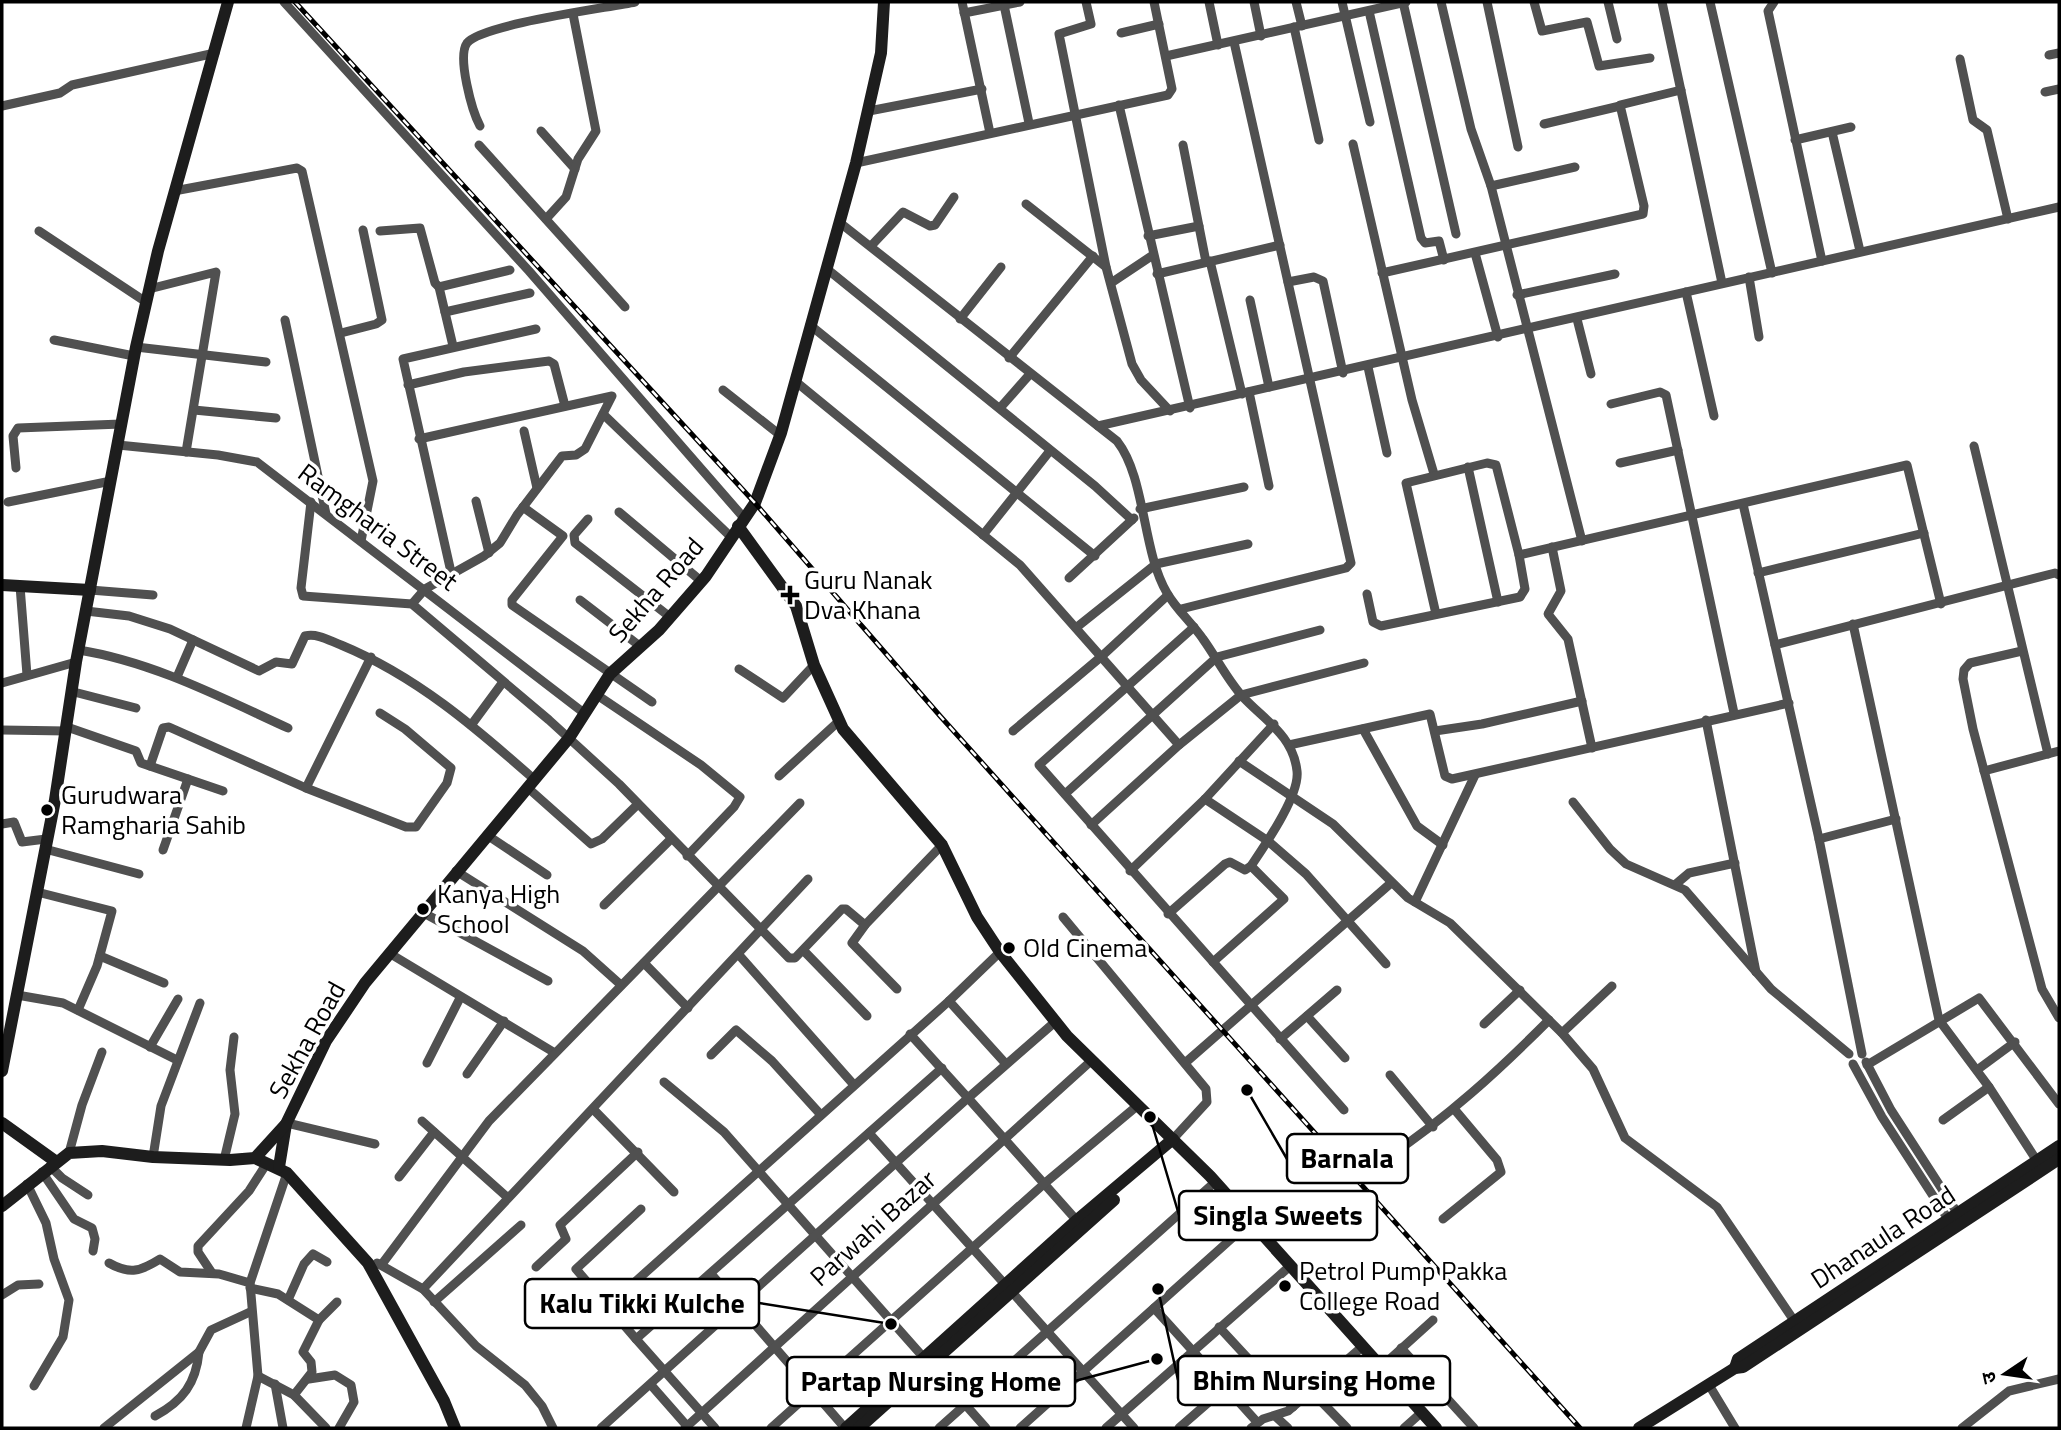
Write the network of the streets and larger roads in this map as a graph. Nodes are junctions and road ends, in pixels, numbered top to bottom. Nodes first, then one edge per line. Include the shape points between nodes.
1 (228, 2) edge
2 (284, 2) edge
3 (635, 2) edge
4 (884, 2) edge
5 (961, 2) edge
6 (1020, 2) edge
7 (1086, 2) edge
8 (1154, 2) edge
9 (1209, 2) edge
10 (1254, 2) edge
11 (1296, 2) edge
12 (1342, 2) edge
13 (1404, 2) edge
14 (1441, 2) edge
15 (1487, 2) edge
16 (1534, 2) edge
17 (1608, 2) edge
18 (1662, 2) edge
19 (1710, 2) edge
20 (1774, 2) edge
21 (603, 5) edge
22 (1004, 5) junction
23 (1369, 11) junction
24 (964, 13) junction
25 (573, 14) junction
26 (1345, 16) junction
27 (1159, 24) junction
28 (1298, 27) junction
29 (1121, 33) dead end
30 (1261, 36) junction
31 (1617, 39) dead end
32 (1234, 42) junction
33 (1218, 45) junction
34 (215, 53) junction
35 (1166, 56) junction
36 (1650, 58) dead end
37 (1960, 59) dead end
38 (982, 89) junction
39 (2059, 89) edge
40 (1681, 90) junction
41 (2045, 92) dead end
42 (1119, 105) junction
43 (2, 106) edge
44 (1620, 106) junction
45 (869, 111) junction
46 (1077, 112) junction
47 (1370, 122) dead end
48 (1029, 124) junction
49 (1544, 124) dead end
50 (480, 126) dead end
51 (1851, 127) dead end
52 (541, 131) dead end
53 (1832, 132) junction
54 (990, 133) junction
55 (1319, 140) dead end
56 (1795, 140) junction
57 (1353, 144) dead end
58 (479, 145) dead end
59 (1183, 145) dead end
60 (1518, 147) dead end
61 (856, 163) junction
62 (1575, 167) dead end
63 (575, 169) junction
64 (1492, 186) junction
65 (174, 191) junction
66 (954, 197) dead end
67 (1026, 204) dead end
68 (2059, 207) edge
69 (546, 219) junction
70 (2008, 219) junction
71 (839, 222) junction
72 (1199, 226) junction
73 (363, 230) dead end
74 (39, 231) dead end
75 (380, 231) dead end
76 (1456, 234) dead end
77 (1149, 236) junction
78 (1280, 245) junction
79 (871, 246) junction
80 (1506, 247) junction
81 (1860, 251) junction
82 (1475, 253) junction
83 (1153, 255) junction
84 (1093, 256) junction
85 (1444, 260) junction
86 (1208, 261) junction
87 (1822, 261) junction
88 (1002, 267) dead end
89 (1106, 267) junction
90 (510, 270) dead end
91 (827, 270) junction
92 (1382, 273) junction
93 (1772, 273) junction
94 (1615, 274) dead end
95 (1157, 275) junction
96 (1749, 277) junction
97 (1288, 282) junction
98 (1111, 283) junction
99 (1722, 283) junction
100 (439, 287) junction
101 (1686, 292) junction
102 (530, 293) dead end
103 (148, 295) junction
104 (1517, 295) junction
105 (1250, 300) dead end
106 (625, 307) dead end
107 (445, 312) junction
108 (960, 318) junction
109 (285, 320) dead end
110 (1577, 320) junction
111 (810, 325) junction
112 (536, 329) dead end
113 (1526, 331) junction
114 (341, 333) junction
115 (1498, 337) junction
116 (1759, 337) dead end
117 (54, 340) dead end
118 (453, 345) junction
119 (135, 352) junction
120 (204, 354) junction
121 (1009, 358) junction
122 (1403, 359) junction
123 (266, 362) dead end
124 (1368, 367) junction
125 (1343, 373) junction
126 (1030, 374) junction
127 (1591, 374) dead end
128 (1310, 379) junction
129 (622, 380) junction
130 (795, 381) junction
131 (408, 385) junction
132 (1269, 387) junction
133 (723, 390) dead end
134 (1246, 393) junction
135 (612, 396) junction
136 (1611, 404) dead end
137 (565, 406) junction
138 (1000, 408) junction
139 (1190, 408) junction
140 (194, 410) junction
141 (1170, 411) junction
142 (603, 414) junction
143 (1714, 416) dead end
144 (276, 418) dead end
145 (121, 424) junction
146 (1098, 426) junction
147 (524, 431) dead end
148 (780, 435) junction
149 (419, 439) junction
150 (118, 445) junction
151 (1974, 446) dead end
152 (1678, 450) junction
153 (186, 452) junction
154 (1049, 452) junction
155 (1387, 453) dead end
156 (1620, 463) dead end
157 (1468, 467) junction
158 (16, 468) dead end
159 (1434, 474) junction
160 (111, 481) junction
161 (1269, 486) dead end
162 (1244, 487) dead end
163 (537, 488) junction
164 (1016, 492) junction
165 (476, 501) dead end
166 (8, 502) dead end
167 (311, 502) junction
168 (1743, 504) junction
169 (523, 507) junction
170 (1141, 510) junction
171 (618, 512) dead end
172 (327, 514) junction
173 (1690, 514) junction
174 (588, 519) dead end
175 (1132, 520) junction
176 (738, 527) junction
177 (1924, 533) junction
178 (983, 535) junction
179 (361, 541) junction
180 (1582, 541) junction
181 (1248, 544) dead end
182 (1552, 547) junction
183 (489, 553) junction
184 (1519, 555) junction
185 (1095, 556) junction
186 (1156, 564) junction
187 (451, 572) junction
188 (1758, 573) junction
189 (2059, 575) edge
190 (1069, 578) dead end
191 (701, 580) junction
192 (2, 585) edge
193 (2006, 585) junction
194 (20, 586) junction
195 (425, 589) junction
196 (90, 590) junction
197 (1367, 594) dead end
198 (153, 595) dead end
199 (1168, 595) junction
200 (580, 600) dead end
201 (1498, 602) junction
202 (412, 604) junction
203 (1941, 604) junction
204 (1181, 609) junction
205 (86, 611) junction
206 (1436, 614) junction
207 (670, 617) junction
208 (1853, 624) junction
209 (1076, 627) junction
210 (1194, 627) junction
211 (1320, 630) dead end
212 (193, 640) junction
213 (1775, 645) junction
214 (641, 647) junction
215 (2022, 651) junction
216 (78, 656) junction
217 (1102, 656) junction
218 (371, 657) junction
219 (1217, 657) junction
220 (1364, 663) dead end
221 (814, 665) junction
222 (739, 669) dead end
223 (610, 674) junction
224 (27, 676) junction
225 (177, 677) junction
226 (503, 682) junction
227 (2, 683) edge
228 (1127, 686) junction
229 (74, 692) junction
230 (597, 695) junction
231 (1241, 695) junction
232 (1582, 701) junction
233 (652, 702) dead end
234 (1789, 702) junction
235 (136, 708) dead end
236 (380, 713) dead end
237 (584, 713) junction
238 (1734, 713) junction
239 (1153, 716) junction
240 (1706, 720) junction
241 (839, 721) junction
242 (472, 724) junction
243 (1274, 724) junction
244 (288, 728) dead end
245 (67, 729) junction
246 (1363, 729) junction
247 (2, 730) edge
248 (1013, 731) dead end
249 (1435, 731) junction
250 (569, 738) junction
251 (1179, 745) junction
252 (1289, 745) junction
253 (1592, 748) junction
254 (2059, 751) edge
255 (2048, 754) junction
256 (1239, 761) junction
257 (150, 766) junction
258 (1984, 771) junction
259 (1475, 775) junction
260 (779, 776) dead end
261 (188, 779) junction
262 (531, 784) junction
263 (306, 788) junction
264 (223, 790) dead end
265 (1065, 794) junction
266 (1292, 794) junction
267 (1205, 799) junction
268 (1573, 802) dead end
269 (800, 803) dead end
270 (637, 805) junction
271 (1896, 819) junction
272 (2, 824) edge
273 (1091, 825) junction
274 (487, 835) junction
275 (671, 839) junction
276 (1818, 839) junction
277 (1268, 841) junction
278 (46, 844) junction
279 (942, 845) junction
280 (1443, 845) junction
281 (163, 850) dead end
282 (687, 856) junction
283 (1735, 863) junction
284 (1251, 866) junction
285 (1130, 870) junction
286 (456, 871) junction
287 (139, 874) dead end
288 (547, 875) dead end
289 (808, 879) dead end
290 (1391, 883) junction
291 (1676, 884) junction
292 (718, 887) junction
293 (37, 892) junction
294 (1415, 902) junction
295 (604, 905) dead end
296 (422, 912) junction
297 (1168, 914) junction
298 (1063, 916) dead end
299 (1350, 920) junction
300 (865, 925) junction
301 (760, 930) junction
302 (804, 951) junction
303 (1000, 952) junction
304 (389, 953) junction
305 (739, 955) junction
306 (100, 957) junction
307 (643, 962) junction
308 (1213, 962) junction
309 (1386, 964) dead end
310 (1756, 973) junction
311 (548, 981) dead end
312 (164, 983) dead end
313 (621, 985) junction
314 (1612, 986) dead end
315 (897, 989) dead end
316 (1336, 990) dead end
317 (1520, 990) junction
318 (17, 995) junction
319 (460, 998) junction
320 (178, 999) dead end
321 (949, 1001) junction
322 (200, 1003) dead end
323 (1250, 1006) junction
324 (688, 1007) junction
325 (78, 1010) junction
326 (867, 1016) dead end
327 (1307, 1016) junction
328 (2059, 1018) edge
329 (1549, 1020) junction
330 (1940, 1020) junction
331 (503, 1021) junction
332 (1055, 1022) junction
333 (1484, 1024) dead end
334 (1562, 1033) junction
335 (910, 1034) junction
336 (234, 1037) dead end
337 (1280, 1040) junction
338 (2015, 1042) junction
339 (150, 1047) junction
340 (102, 1052) dead end
341 (555, 1053) junction
342 (710, 1055) dead end
343 (1345, 1058) dead end
344 (1851, 1059) junction
345 (1864, 1059) junction
346 (177, 1060) junction
347 (1091, 1061) junction
348 (427, 1063) dead end
349 (1185, 1063) junction
350 (1006, 1064) junction
351 (942, 1068) junction
352 (1977, 1070) junction
353 (2, 1071) edge
354 (467, 1074) dead end
355 (1390, 1075) dead end
356 (664, 1082) dead end
357 (854, 1086) junction
358 (1990, 1087) junction
359 (968, 1098) junction
360 (2059, 1104) edge
361 (1137, 1106) junction
362 (594, 1110) junction
363 (1344, 1110) dead end
364 (1455, 1110) junction
365 (821, 1115) junction
366 (1943, 1120) dead end
367 (422, 1121) dead end
368 (2, 1123) edge
369 (287, 1124) junction
370 (1433, 1127) junction
371 (434, 1132) junction
372 (869, 1133) junction
373 (1005, 1138) junction
374 (1175, 1141) junction
375 (376, 1144) dead end
376 (2059, 1146) edge
377 (638, 1152) junction
378 (69, 1153) junction
379 (153, 1157) junction
380 (461, 1157) junction
381 (1388, 1157) dead end
382 (2059, 1159) edge
383 (224, 1160) junction
384 (2037, 1161) junction
385 (272, 1165) junction
386 (896, 1165) junction
387 (49, 1166) junction
388 (758, 1171) junction
389 (399, 1177) dead end
390 (1215, 1182) junction
391 (1045, 1183) junction
392 (27, 1184) junction
393 (674, 1192) dead end
394 (88, 1195) dead end
395 (507, 1197) junction
396 (788, 1203) junction
397 (931, 1203) junction
398 (2, 1206) edge
399 (641, 1209) dead end
400 (1443, 1219) dead end
401 (1250, 1222) junction
402 (1957, 1222) junction
403 (1080, 1224) junction
404 (521, 1225) dead end
405 (817, 1236) junction
406 (972, 1250) junction
407 (93, 1251) dead end
408 (327, 1262) dead end
409 (109, 1263) dead end
410 (368, 1263) junction
411 (382, 1264) junction
412 (536, 1267) dead end
413 (1289, 1267) junction
414 (212, 1273) junction
415 (712, 1275) junction
416 (852, 1275) junction
417 (39, 1284) dead end
418 (250, 1285) junction
419 (1008, 1288) junction
420 (423, 1289) junction
421 (2, 1294) edge
422 (288, 1300) junction
423 (337, 1302) dead end
424 (434, 1302) junction
425 (607, 1307) junction
426 (738, 1307) junction
427 (1154, 1308) junction
428 (250, 1312) junction
429 (319, 1320) junction
430 (891, 1320) junction
431 (1433, 1320) dead end
432 (1798, 1325) junction
433 (1219, 1327) junction
434 (1047, 1332) junction
435 (636, 1339) junction
436 (773, 1345) junction
437 (1362, 1347) junction
438 (1401, 1348) junction
439 (1192, 1350) junction
440 (199, 1352) junction
441 (927, 1361) junction
442 (1381, 1367) junction
443 (667, 1371) junction
444 (1081, 1372) junction
445 (258, 1376) junction
446 (310, 1379) junction
447 (2059, 1379) edge
448 (275, 1384) junction
449 (651, 1385) junction
450 (1709, 1385) junction
451 (34, 1386) dead end
452 (1226, 1387) junction
453 (813, 1391) junction
454 (1312, 1392) junction
455 (294, 1395) junction
456 (965, 1405) junction
457 (1293, 1407) junction
458 (1422, 1412) junction
459 (700, 1413) junction
460 (1121, 1415) junction
461 (155, 1416) dead end
462 (1276, 1416) junction
463 (1254, 1425) edge
464 (686, 1427) edge
465 (104, 1428) edge
466 (246, 1428) edge
467 (283, 1428) edge
468 (326, 1428) edge
469 (340, 1428) edge
470 (455, 1428) edge
471 (553, 1428) edge
472 (601, 1428) edge
473 (715, 1428) edge
474 (771, 1428) edge
475 (846, 1428) edge
476 (859, 1428) edge
477 (939, 1428) edge
478 (986, 1428) edge
479 (1020, 1428) edge
480 (1106, 1428) edge
481 (1133, 1428) edge
482 (1179, 1428) edge
483 (1288, 1428) edge
484 (1347, 1428) edge
485 (1404, 1428) edge
486 (1436, 1428) edge
487 (1475, 1428) edge
488 (1639, 1428) edge
489 (1735, 1428) edge
490 (1962, 1428) edge

1 - 34 street
2 - 129 street
3 - 21 street
4 - 45 street, Sekha Road via 881,53
5 - 24 street
6 - 22 street
7 - 46 street via 1091,24 1059,33
8 - 27 street
9 - 33 street
10 - 30 street
11 - 28 street
12 - 26 street
13 - 23 street
13 - 76 street
14 - 64 street via 1471,129
15 - 60 street
16 - 36 street via 1542,31 1587,21 1598,65
17 - 31 street
18 - 40 street
19 - 93 street
20 - 56 street via 1768,11
21 - 25 street
22 - 24 street
22 - 48 street
23 - 26 street
23 - 85 street via 1421,238 1425,243 1439,241
24 - 38 street
25 - 50 street via 526,22 469,41 464,65
25 - 63 street via 596,127
26 - 28 street
26 - 47 street
27 - 29 street
27 - 35 street
28 - 30 street
28 - 55 street
30 - 32 street
32 - 33 street
32 - 78 street
33 - 35 street
34 - 43 street
34 - 65 street
35 - 42 street via 1170,93
37 - 70 street via 1973,120 1987,130
38 - 45 street
38 - 54 street
39 - 41 street
40 - 44 street
40 - 99 street
42 - 46 street
42 - 77 street
44 - 49 street
44 - 80 street via 1644,212
45 - 61 street, Sekha Road
46 - 48 street
46 - 89 street
48 - 54 street
51 - 53 street
52 - 63 street
53 - 56 street
53 - 81 street
54 - 61 street
56 - 87 street
57 - 92 street
58 - 69 street
59 - 72 street
61 - 71 street, Sekha Road
62 - 64 street
63 - 69 street via 566,197
64 - 80 street
65 - 103 street
65 - 114 street via 301,169
66 - 79 street via 935,225 903,212
67 - 84 street
68 - 70 street
69 - 106 street
70 - 81 street
71 - 79 street
71 - 91 street, Sekha Road
72 - 77 street
72 - 86 street
73 - 114 street via 382,320
74 - 103 street
75 - 100 street via 420,228
77 - 83 street
78 - 86 street
78 - 97 street
79 - 108 street
80 - 82 street
80 - 104 street
81 - 87 street
82 - 85 street
82 - 115 street
83 - 95 street
83 - 98 street
84 - 89 street
84 - 121 street
85 - 92 street
86 - 95 street
86 - 134 street
87 - 93 street
88 - 108 street
89 - 98 street
90 - 100 street
91 - 111 street, Sekha Road
91 - 138 street
92 - 122 street
93 - 96 street
94 - 104 street
95 - 139 street
96 - 99 street
96 - 116 street
97 - 125 street via 1314,277 1322,281
97 - 128 street
98 - 141 street via 1132,364
99 - 101 street
100 - 107 street
101 - 110 street
101 - 143 street
102 - 107 street
103 - 119 street
103 - 120 street via 216,272
104 - 113 street
105 - 132 street
107 - 118 street
108 - 121 street
109 - 172 street
110 - 113 street
110 - 127 street
111 - 130 street, Sekha Road
111 - 164 street
112 - 118 street
113 - 115 street
113 - 180 street
114 - 179 street via 373,481
115 - 122 street
117 - 119 street
118 - 131 street via 404,357
119 - 120 street
119 - 145 street
120 - 123 street
120 - 140 street
121 - 126 street
122 - 124 street
122 - 159 street
124 - 125 street
124 - 155 street
125 - 128 street
126 - 138 street
126 - 146 street
128 - 132 street
128 - 204 street via 1350,565
129 - 135 street
129 - 176 street
130 - 148 street, Sekha Road
130 - 178 street
131 - 137 street via 549,361 554,364
131 - 149 street
132 - 134 street
133 - 148 street
134 - 139 street
134 - 161 street
135 - 137 street
135 - 142 street
136 - 152 street via 1665,394
137 - 149 street
138 - 154 street
139 - 141 street
140 - 144 street
140 - 153 street
141 - 146 street
142 - 163 street via 585,449 562,456
142 - 176 street
145 - 150 street
145 - 158 street via 18,428 13,436
146 - 170 street via 1126,454
147 - 163 street
148 - 176 street, Sekha Road via 755,503
149 - 187 street
150 - 153 street, Ramgharia Street
150 - 160 street
151 - 193 street
152 - 156 street
152 - 173 street
153 - 167 street, Ramgharia Street via 257,462
154 - 164 street
154 - 175 street
157 - 159 street
157 - 184 street via 1498,466
157 - 201 street
159 - 206 street via 1406,485
160 - 166 street
160 - 196 street
162 - 170 street
163 - 169 street
164 - 178 street
164 - 185 street
165 - 183 street
167 - 172 street, Ramgharia Street
167 - 202 street via 303,596
168 - 173 street
168 - 177 street via 1908,465
168 - 188 street
169 - 183 street
169 - 223 street via 563,536 512,605
170 - 175 street
170 - 186 street
171 - 191 street
172 - 179 street, Ramgharia Street
173 - 180 street
173 - 238 street
174 - 207 street via 574,535 575,542
175 - 185 street
176 - 191 street, Sekha Road
176 - 221 street via 796,606
177 - 188 street
177 - 203 street
178 - 209 street via 1020,565
179 - 195 street, Ramgharia Street
180 - 182 street
181 - 186 street
182 - 184 street
182 - 232 street via 1561,591 1548,612 1567,639
183 - 187 street
184 - 201 street via 1524,592
185 - 190 street
186 - 199 street
186 - 209 street
187 - 195 street
188 - 213 street
189 - 193 street
191 - 207 street, Sekha Road
192 - 194 street
193 - 203 street
193 - 215 street
194 - 196 street
194 - 224 street
195 - 202 street
195 - 237 street, Ramgharia Street
196 - 198 street
196 - 205 street
197 - 206 street via 1377,626
199 - 204 street
199 - 217 street
200 - 214 street
201 - 206 street
202 - 226 street
203 - 208 street
204 - 210 street
205 - 212 street via 146,620
205 - 216 street
207 - 214 street, Sekha Road
208 - 213 street
208 - 271 street
209 - 217 street
210 - 219 street
210 - 228 street
211 - 219 street
212 - 218 street via 259,671 276,662 292,664 309,634
212 - 225 street
213 - 234 street
214 - 223 street, Sekha Road
215 - 255 street
215 - 258 street via 1974,661 1964,670
216 - 224 street
216 - 225 street via 131,661
216 - 229 street
217 - 228 street
217 - 248 street
218 - 242 street
218 - 263 street
219 - 231 street
219 - 239 street
220 - 231 street
221 - 222 street via 783,698
221 - 241 street
223 - 230 street, Sekha Road
223 - 233 street
224 - 227 street
225 - 244 street
226 - 242 street
226 - 250 street
228 - 239 street
228 - 265 street via 1039,762
229 - 235 street
229 - 245 street
230 - 237 street, Sekha Road
230 - 282 street via 740,797
231 - 243 street
231 - 251 street
232 - 249 street
232 - 253 street
234 - 238 street
234 - 276 street
236 - 263 street via 451,768 447,783 419,825 406,827
237 - 250 street, Sekha Road
238 - 240 street
239 - 251 street
239 - 265 street
240 - 253 street
240 - 283 street
241 - 260 street
241 - 279 street via 858,750
242 - 262 street
243 - 252 street
243 - 256 street
245 - 247 street
245 - 257 street via 136,751 141,763
245 - 278 street
246 - 249 street via 1430,714
246 - 252 street
246 - 280 street via 1417,825
249 - 259 street via 1446,778
250 - 262 street, Sekha Road
250 - 270 street
251 - 273 street
252 - 266 street via 1297,773
253 - 259 street
254 - 255 street
255 - 258 street
256 - 266 street
256 - 267 street
257 - 261 street
257 - 263 street via 166,727
258 - 328 street via 2042,989
259 - 280 street
261 - 264 street
261 - 281 street
262 - 270 street via 591,844
262 - 274 street, Sekha Road
265 - 273 street
266 - 277 street
266 - 290 street via 1345,834
267 - 277 street
267 - 285 street
268 - 291 street via 1626,864
269 - 292 street
270 - 275 street
271 - 276 street
271 - 330 street
272 - 278 street via 13,822 20,842
273 - 285 street
274 - 286 street, Sekha Road
274 - 288 street
275 - 282 street
275 - 295 street
276 - 345 street
277 - 284 street
277 - 299 street
278 - 287 street
278 - 293 street
279 - 300 street
279 - 303 street via 977,917
280 - 294 street
282 - 292 street
283 - 291 street via 1691,872
283 - 310 street
284 - 297 street via 1245,870 1224,863
284 - 308 street via 1284,899
285 - 297 street
286 - 296 street, Sekha Road
286 - 313 street via 583,951
289 - 301 street
290 - 294 street
290 - 299 street
291 - 310 street
292 - 301 street
292 - 307 street
293 - 306 street via 112,910
293 - 318 street
294 - 317 street via 1450,923
296 - 304 street, Sekha Road
296 - 311 street
297 - 308 street
298 - 349 street
299 - 309 street
299 - 323 street
300 - 302 street via 842,909
300 - 315 street via 852,943
301 - 302 street via 789,958
301 - 305 street
302 - 326 street
303 - 321 street
303 - 332 street
304 - 319 street
304 - 369 street, Sekha Road via 327,1041
305 - 324 street
305 - 357 street
306 - 312 street
306 - 325 street
307 - 313 street
307 - 324 street
308 - 323 street
310 - 344 street
313 - 341 street
314 - 334 street
316 - 327 street
317 - 329 street
317 - 333 street
318 - 325 street
318 - 353 street
319 - 331 street
319 - 348 street
320 - 339 street
321 - 335 street
321 - 350 street
322 - 346 street
323 - 337 street
323 - 349 street
324 - 362 street
325 - 339 street
327 - 337 street
327 - 343 street
329 - 334 street
329 - 364 street
330 - 338 street via 1980,998
330 - 345 street
330 - 352 street
331 - 341 street
331 - 354 street
332 - 347 street
332 - 350 street
334 - 432 street via 1593,1069 1625,1138 1717,1207
335 - 351 street
335 - 357 street
336 - 383 street via 230,1070 235,1114
337 - 363 street
338 - 352 street
338 - 360 street
339 - 346 street
340 - 378 street
341 - 380 street
342 - 365 street via 736,1030 772,1061
344 - 345 street via 1856,1050
344 - 402 street via 1882,1117
345 - 402 street
346 - 379 street via 161,1106
347 - 361 street
347 - 373 street, Parwahi Bazar
349 - 374 street via 1208,1097
350 - 359 street
351 - 359 street
351 - 372 street
352 - 358 street
355 - 370 street
356 - 388 street via 724,1132
357 - 365 street
358 - 366 street
358 - 384 street
359 - 373 street
359 - 386 street
361 - 374 street
361 - 391 street
362 - 377 street
362 - 395 street
364 - 370 street
364 - 400 street via 1497,1160 1501,1172
365 - 388 street
367 - 371 street
368 - 387 street
369 - 375 street
369 - 385 street, Sekha Road
369 - 385 street, Sekha Road
370 - 381 street
371 - 380 street
371 - 389 street
372 - 386 street
372 - 396 street
373 - 391 street
373 - 397 street, Parwahi Bazar
374 - 390 street
374 - 403 street
376 - 384 street, Dhanaula Road
377 - 393 street
377 - 412 street via 560,1225 565,1241
378 - 379 street via 102,1151
378 - 387 street
379 - 383 street
380 - 395 street
380 - 411 street
382 - 402 street, Dhanaula Road
383 - 385 street
384 - 402 street, Dhanaula Road
385 - 410 street
385 - 414 street via 198,1245
385 - 418 street
386 - 397 street
386 - 405 street
387 - 392 street
387 - 394 street
387 - 407 street via 74,1219 92,1228
388 - 396 street
388 - 425 street
390 - 401 street
390 - 434 street
391 - 403 street
391 - 406 street
392 - 398 street
392 - 451 street via 46,1223 69,1300 63,1338
395 - 420 street
396 - 405 street
396 - 415 street
397 - 406 street
397 - 416 street, Parwahi Bazar
399 - 425 street via 577,1268
401 - 413 street
401 - 427 street
402 - 432 street, Dhanaula Road
403 - 419 street
404 - 424 street
405 - 416 street
405 - 426 street
406 - 419 street
406 - 430 street
408 - 422 street via 313,1254
409 - 414 street via 136,1272 160,1259 180,1272
410 - 411 street
410 - 470 street
411 - 420 street
413 - 433 street
413 - 437 street
414 - 418 street
415 - 426 street
415 - 435 street
416 - 430 street
416 - 436 street, Parwahi Bazar
417 - 421 street via 18,1285
418 - 422 street
418 - 428 street
419 - 434 street
419 - 441 street
420 - 424 street
422 - 429 street
423 - 429 street
424 - 471 street via 476,1346 525,1385
425 - 435 street
426 - 436 street
426 - 443 street
427 - 439 street
427 - 444 street
428 - 440 street via 211,1330
428 - 445 street
429 - 446 street via 303,1352 313,1365
430 - 441 street
430 - 453 street
431 - 438 street
432 - 450 street, Dhanaula Road via 1738,1359 1735,1368
433 - 439 street
433 - 457 street
434 - 444 street
434 - 456 street
435 - 443 street
436 - 453 street
436 - 459 street, Parwahi Bazar
437 - 442 street
437 - 454 street
438 - 442 street
438 - 487 street
439 - 452 street
439 - 460 street
440 - 461 street via 191,1386 175,1404
440 - 465 street
441 - 456 street
441 - 475 street
441 - 476 street
442 - 458 street
443 - 449 street
443 - 459 street
444 - 460 street
444 - 479 street
445 - 448 street
445 - 466 street
446 - 455 street
446 - 469 street via 335,1375 351,1385 354,1402
447 - 490 street via 2010,1391
448 - 455 street
448 - 467 street
449 - 464 street
449 - 472 street
450 - 488 street, Dhanaula Road
450 - 489 street
452 - 463 street
452 - 482 street
453 - 474 street
453 - 475 street
454 - 457 street
454 - 484 street
455 - 468 street
456 - 477 street
456 - 478 street
457 - 462 street
458 - 485 street
458 - 486 street
459 - 464 street, Parwahi Bazar
459 - 473 street
460 - 480 street
460 - 481 street
462 - 463 street
462 - 483 street

